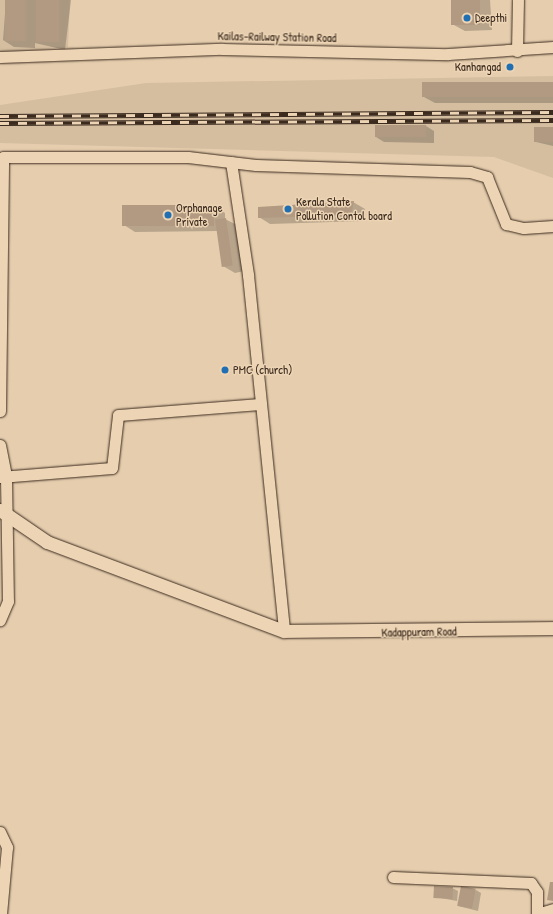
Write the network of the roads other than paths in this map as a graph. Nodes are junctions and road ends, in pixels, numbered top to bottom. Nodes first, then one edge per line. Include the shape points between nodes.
1 (518, 0) edge
2 (553, 47) edge
3 (516, 51) junction
4 (0, 57) edge
5 (231, 162) junction
6 (553, 226) edge
7 (261, 404) junction
8 (0, 411) edge
9 (0, 445) edge
10 (3, 477) edge
11 (3, 513) edge
12 (0, 620) edge
13 (553, 628) edge
14 (284, 631) junction
15 (0, 832) edge
16 (393, 877) dead end
17 (553, 909) edge
18 (537, 913) edge
19 (1, 914) edge

1 - 3 street
2 - 3 street, Kailas-Railway Station Road
3 - 4 street, Kailas-Railway Station Road via 448,54 222,49
5 - 6 street via 470,172 487,177 506,224 524,228
5 - 7 street via 248,275
5 - 8 street via 188,157 3,157
7 - 10 street via 118,415 112,468
7 - 14 street
9 - 10 street
10 - 11 street
11 - 12 street via 8,601
11 - 14 main road via 47,542
13 - 14 main road, Kadappuram Road
15 - 19 street via 7,847
16 - 18 street via 531,883 537,892
17 - 18 street

